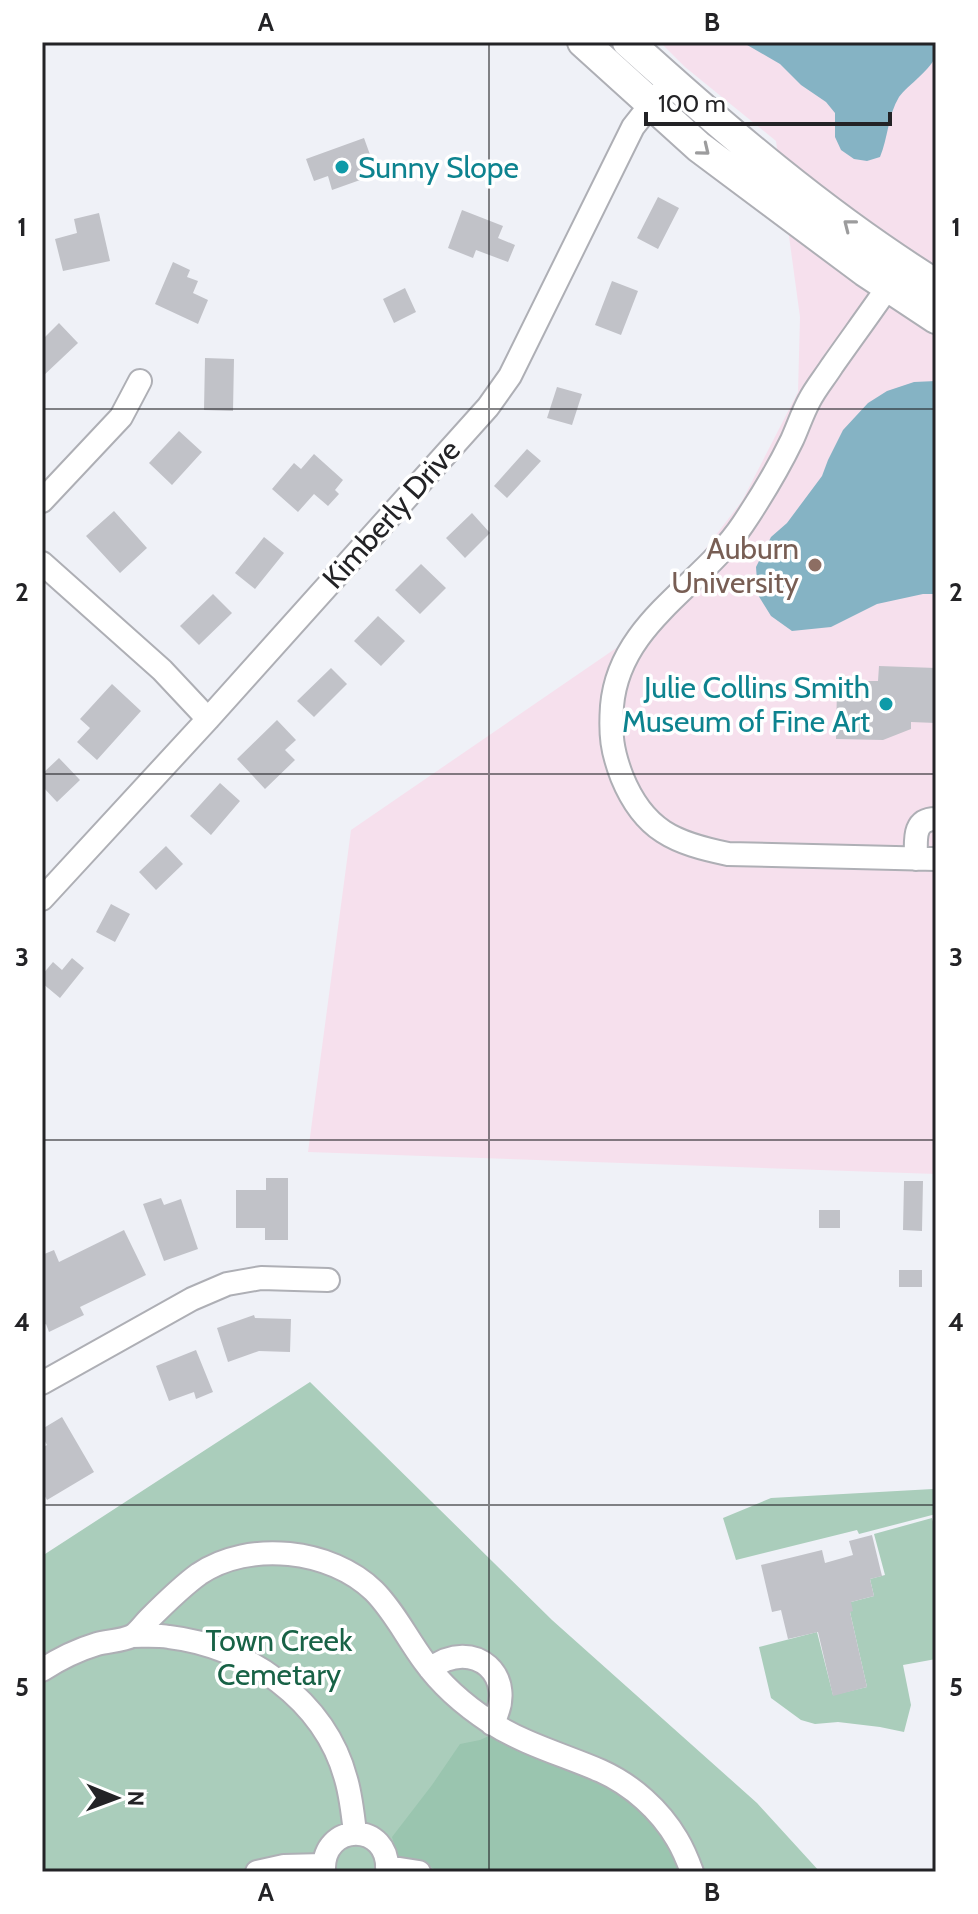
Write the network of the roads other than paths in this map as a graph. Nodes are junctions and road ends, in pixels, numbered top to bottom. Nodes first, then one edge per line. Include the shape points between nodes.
1 (583, 42) edge
2 (628, 42) edge
3 (670, 80) junction
4 (651, 104) junction
5 (887, 275) junction
6 (935, 284) edge
7 (936, 318) edge
8 (140, 381) dead end
9 (42, 501) edge
10 (42, 563) edge
11 (208, 719) junction
12 (936, 819) edge
13 (926, 859) edge
14 (42, 899) edge
15 (328, 1280) dead end
16 (42, 1383) edge
17 (132, 1636) junction
18 (430, 1669) junction
19 (42, 1670) edge
20 (492, 1724) junction
21 (355, 1833) junction
22 (323, 1869) edge
23 (387, 1870) edge
24 (257, 1872) edge
25 (419, 1872) edge
26 (692, 1872) edge

1 - 4 main road
2 - 3 main road
3 - 4 street, Kimberly Drive
5 -> 3 main road via 886,254
4 -> 5 main road via 699,147
4 - 11 street, Kimberly Drive via 633,127 510,376 488,407
5 - 6 main road
5 - 7 main road
5 - 13 street via 740,528 644,629 625,657 614,686 611,723 613,752 628,791 641,813 668,836 728,854
8 - 9 street via 121,417
10 - 11 street via 162,670
11 - 14 street, Kimberly Drive
12 - 13 street via 921,823 916,834
15 - 16 street via 261,1278 227,1284
17 - 18 street via 201,1573 231,1559 283,1554 335,1566 375,1591
17 - 19 street via 65,1655
17 - 21 street via 206,1644 273,1676 297,1697 332,1744 346,1777
18 - 20 street via 451,1694
18 - 20 street via 455,1656 483,1661 500,1684 502,1698
20 - 26 street via 602,1772 642,1797 678,1839
21 - 22 street via 327,1849
21 - 23 street via 377,1841
22 - 24 street via 284,1866
23 - 25 street

